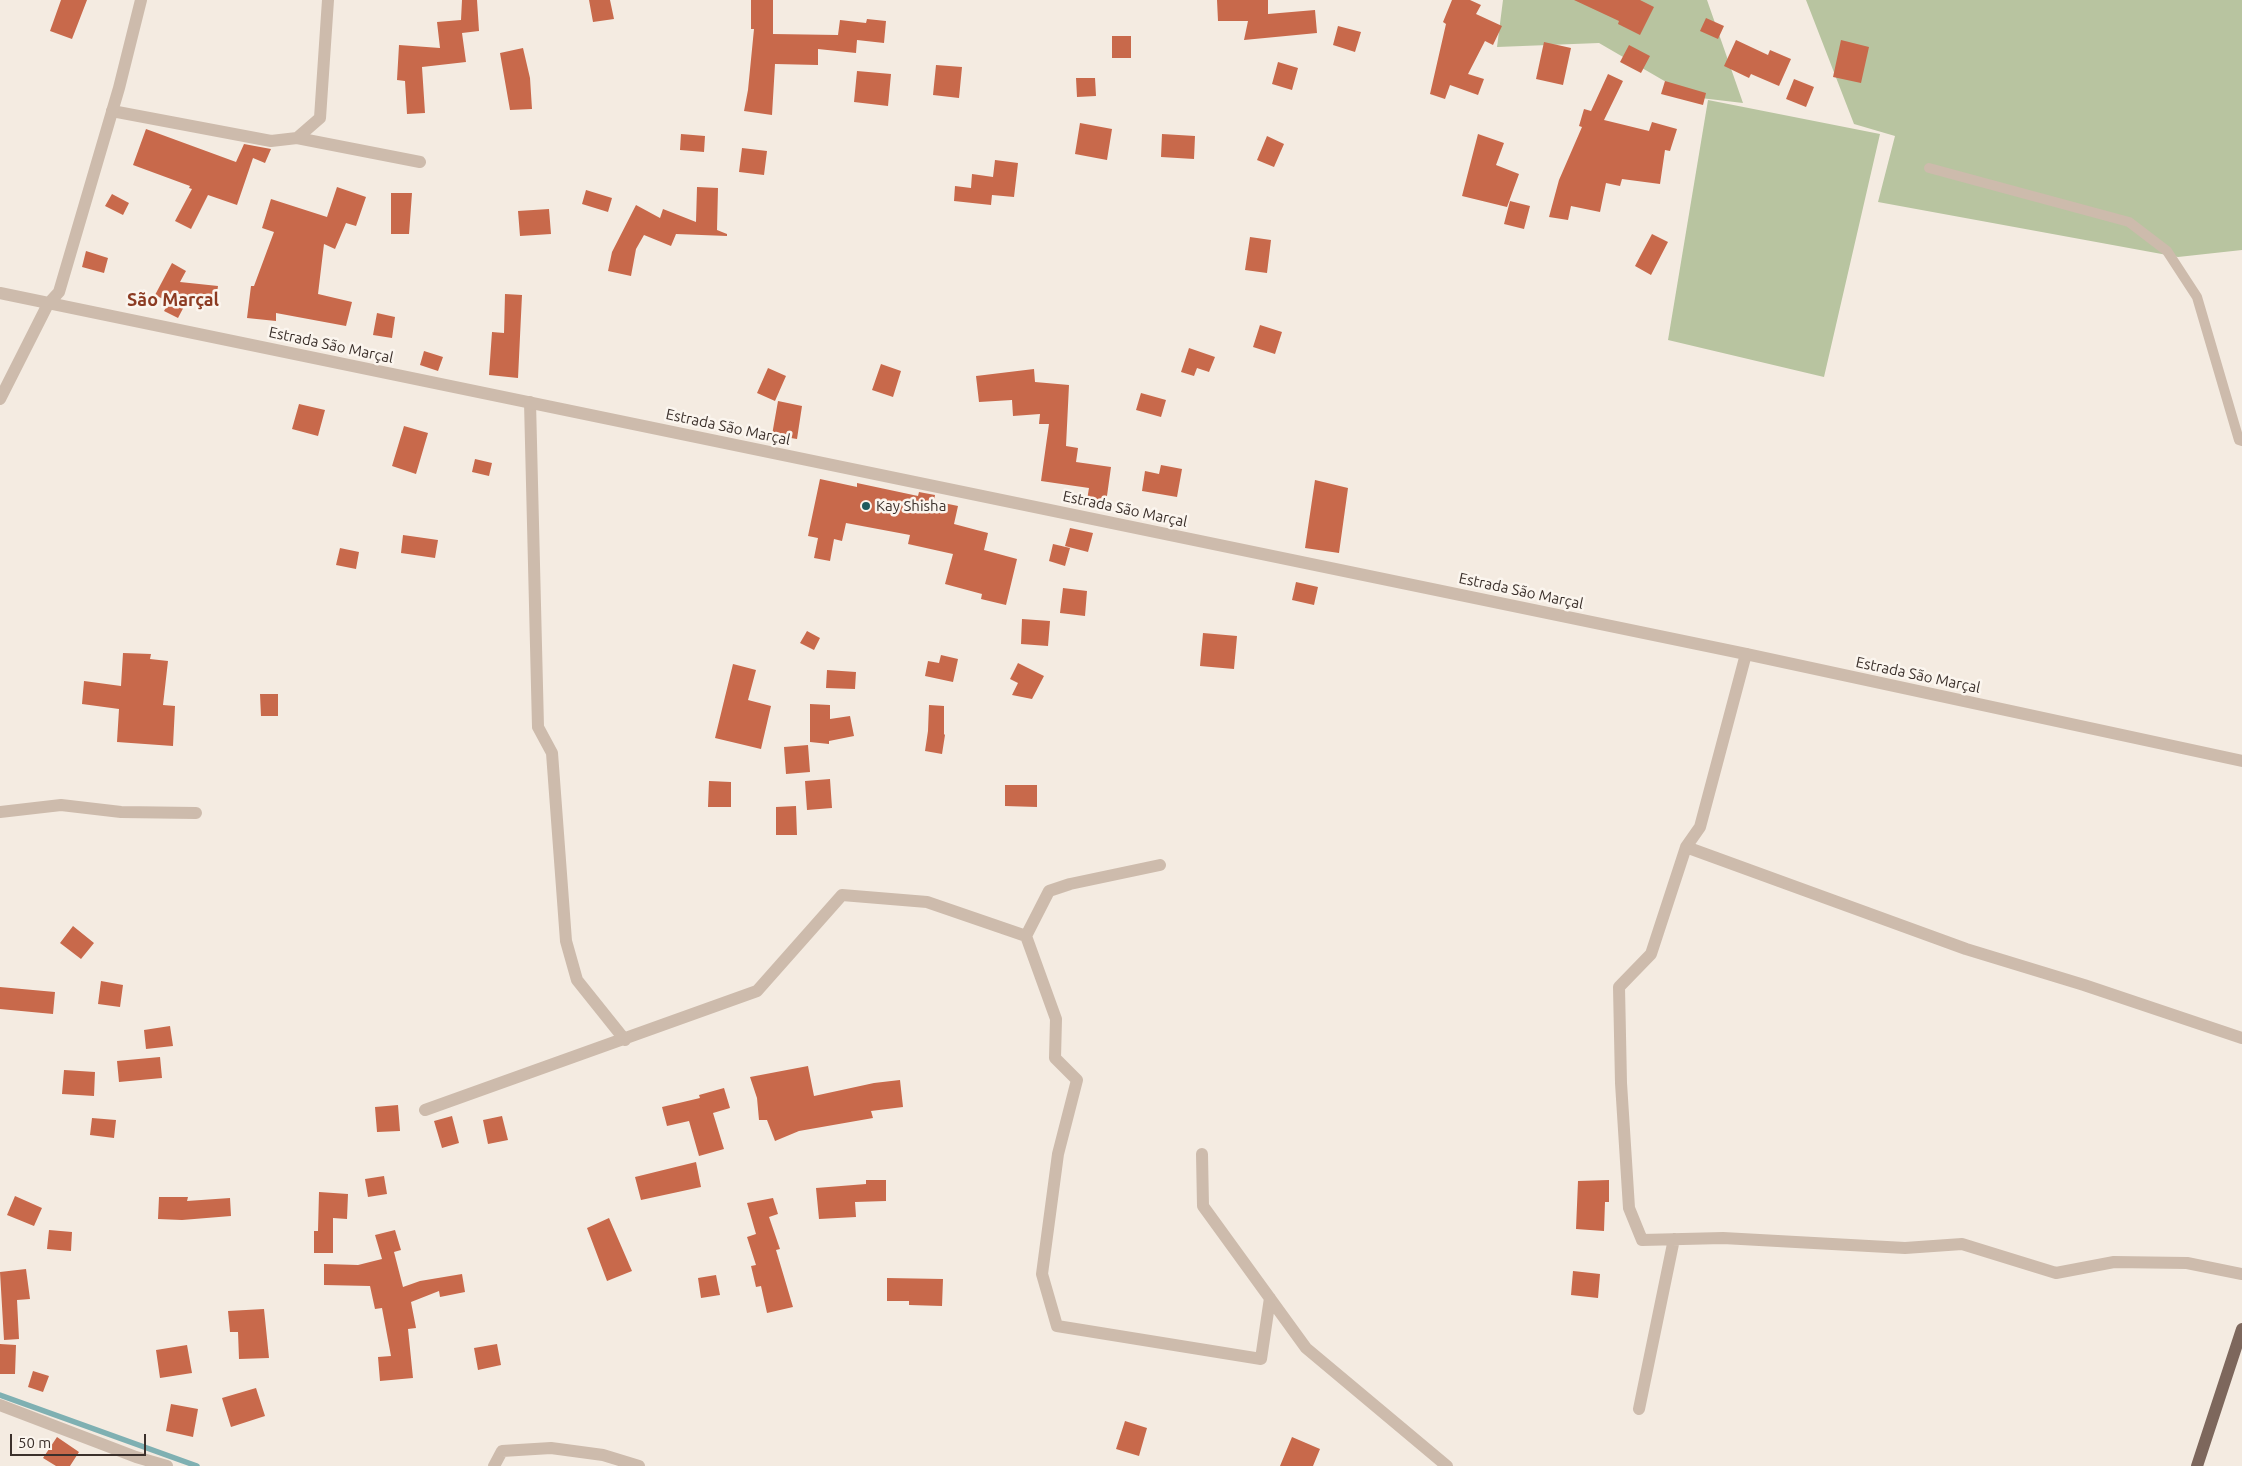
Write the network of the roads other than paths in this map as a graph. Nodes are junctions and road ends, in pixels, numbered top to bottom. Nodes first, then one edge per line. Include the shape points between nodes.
1 (141, 0) edge
2 (328, 0) edge
3 (112, 111) junction
4 (297, 138) junction
5 (420, 162) dead end
6 (1929, 168) dead end
7 (0, 293) edge
8 (48, 304) junction
9 (0, 399) edge
10 (530, 402) junction
11 (2242, 442) edge
12 (1746, 654) junction
13 (2242, 761) edge
14 (0, 812) edge
15 (196, 814) dead end
16 (1686, 846) junction
17 (1160, 865) dead end
18 (1026, 936) junction
19 (2242, 1038) edge
20 (624, 1040) junction
21 (425, 1110) dead end
22 (1202, 1154) dead end
23 (1674, 1239) junction
24 (2242, 1274) edge
25 (1270, 1298) junction
26 (2242, 1329) edge
27 (0, 1405) edge
28 (1639, 1409) dead end
29 (167, 1466) edge
30 (494, 1466) edge
31 (639, 1466) edge
32 (1447, 1466) edge
33 (2197, 1466) edge

1 - 3 street
2 - 4 street via 320,118
3 - 4 street via 271,140
3 - 8 street via 59,292
4 - 5 street
6 - 11 lane via 2128,222 2167,251 2197,297
7 - 8 street, Estrada São Marçal
8 - 9 street
8 - 10 street, Estrada São Marçal
10 - 12 street, Estrada São Marçal
10 - 20 street via 538,727 552,753 566,940 577,980
12 - 13 street, Estrada São Marçal
12 - 16 street via 1700,827
14 - 15 street via 60,805 121,812
16 - 19 street via 1966,949
16 - 23 street via 1651,954 1619,987 1629,1208 1642,1240
17 - 18 street via 1049,891
18 - 20 street via 928,902 842,895 757,991
18 - 25 street via 1056,1019 1055,1058 1077,1080 1058,1154 1042,1274 1057,1326 1261,1359
20 - 21 street
22 - 25 street via 1203,1206
23 - 24 street via 1723,1238 1905,1248 1962,1244 2056,1272 2114,1262 2186,1263
23 - 28 street
25 - 32 street via 1306,1348
26 - 33 main road
27 - 29 street
30 - 31 street via 502,1450 551,1448 603,1455

